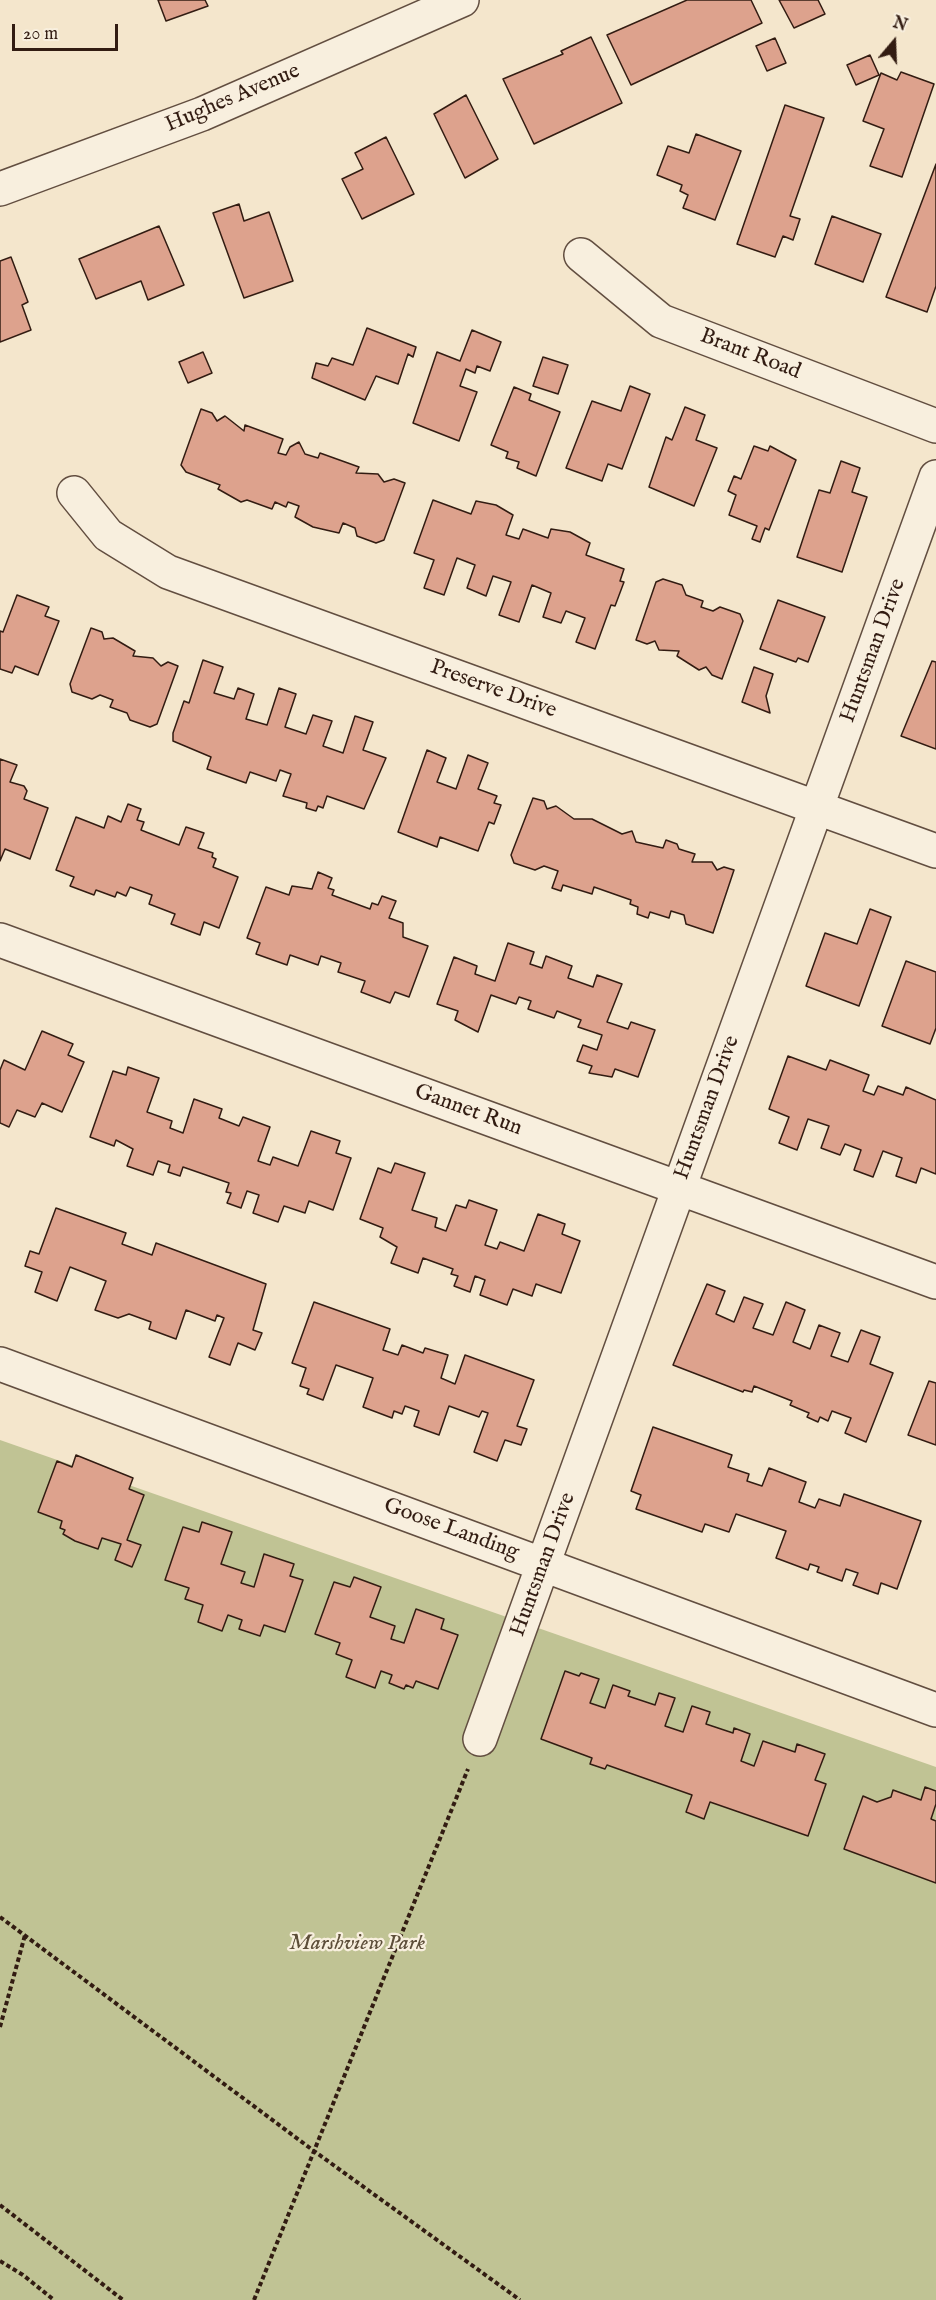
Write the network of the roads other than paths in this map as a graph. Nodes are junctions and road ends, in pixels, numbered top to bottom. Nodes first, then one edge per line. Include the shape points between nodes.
1 (462, 0) edge
2 (0, 189) edge
3 (581, 255) dead end
4 (936, 426) edge
5 (936, 477) edge
6 (74, 493) dead end
7 (818, 808) junction
8 (936, 851) edge
9 (0, 940) edge
10 (679, 1188) junction
11 (936, 1282) edge
12 (0, 1364) edge
13 (544, 1564) junction
14 (936, 1710) edge
15 (480, 1739) road end

1 - 2 street, Hughes Avenue via 202,114
3 - 4 street, Brant Road via 661,321
5 - 7 street, Huntsman Drive
6 - 7 street, Preserve Drive via 108,535 168,572
7 - 8 street, Preserve Drive
7 - 10 street, Huntsman Drive
9 - 10 street, Gannet Run
10 - 11 street, Gannet Run
10 - 13 street, Huntsman Drive
12 - 13 street, Goose Landing
13 - 14 street, Goose Landing
13 - 15 street, Huntsman Drive

